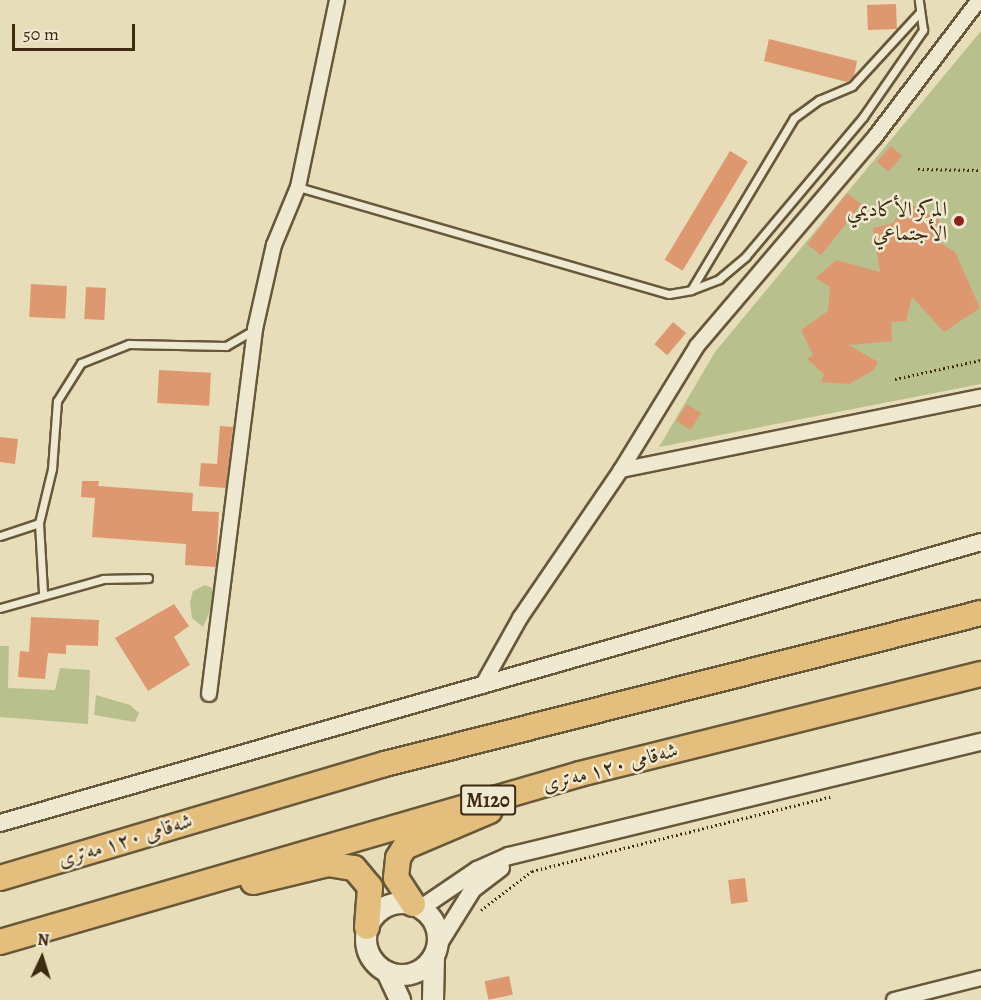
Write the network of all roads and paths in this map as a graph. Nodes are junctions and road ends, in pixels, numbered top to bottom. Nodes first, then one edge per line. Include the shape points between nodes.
1 (337, 0) edge
2 (919, 0) edge
3 (979, 0) edge
4 (920, 12) junction
5 (918, 169) dead end
6 (981, 170) edge
7 (298, 188) junction
8 (691, 290) junction
9 (255, 329) junction
10 (981, 360) edge
11 (895, 379) dead end
12 (981, 397) edge
13 (621, 470) junction
14 (39, 523) junction
15 (0, 536) edge
16 (981, 542) edge
17 (148, 578) dead end
18 (43, 593) junction
19 (0, 608) edge
20 (981, 613) edge
21 (981, 674) edge
22 (482, 686) junction
23 (209, 694) dead end
24 (981, 742) edge
25 (527, 789) junction
26 (838, 795) dead end
27 (0, 823) edge
28 (581, 841) junction
29 (0, 878) edge
30 (185, 886) junction
31 (417, 906) junction
32 (476, 916) dead end
33 (367, 927) junction
34 (0, 942) edge
35 (436, 950) junction
36 (387, 972) junction
37 (981, 978) edge
38 (400, 1000) edge
39 (433, 1000) edge
40 (894, 1000) edge

1 - 7 street
2 - 4 lane
3 - 13 street via 875,137 697,346
4 - 8 lane via 852,86 833,92 794,118
4 - 8 lane via 923,30 862,117 746,256 719,279
5 - 6 path
7 - 8 lane via 669,294
7 - 9 street via 274,245
9 - 14 lane via 226,346 129,344 81,363 57,401 52,469
9 - 23 street
10 - 11 path
12 - 13 street
13 - 22 street via 520,618
14 - 15 lane
14 - 18 lane
16 - 22 street
17 - 18 lane via 103,579
18 - 19 lane
20 - 29 highway, شەقامی ١٢٠ مەتری via 385,764
21 - 25 highway, شەقامی ١٢٠ مەتری / M120
22 - 27 street
24 - 28 street
25 - 30 highway, شەقامی ١٢٠ مەتری / M120
25 - 31 highway via 470,822 416,839 405,847 398,858 396,878
26 - 32 path via 532,871
28 - 31 street via 492,862
28 - 35 street via 492,873 464,901
30 - 33 highway via 259,882 328,864 346,866 362,872 370,887
30 - 34 highway, شەقامی ١٢٠ مەتری / M120
31 - 33 main road via 382,908
31 - 35 main road via 435,924
33 - 36 main road via 371,958
35 - 36 main road via 408,974
35 - 39 main road
36 - 38 main road
37 - 40 street

